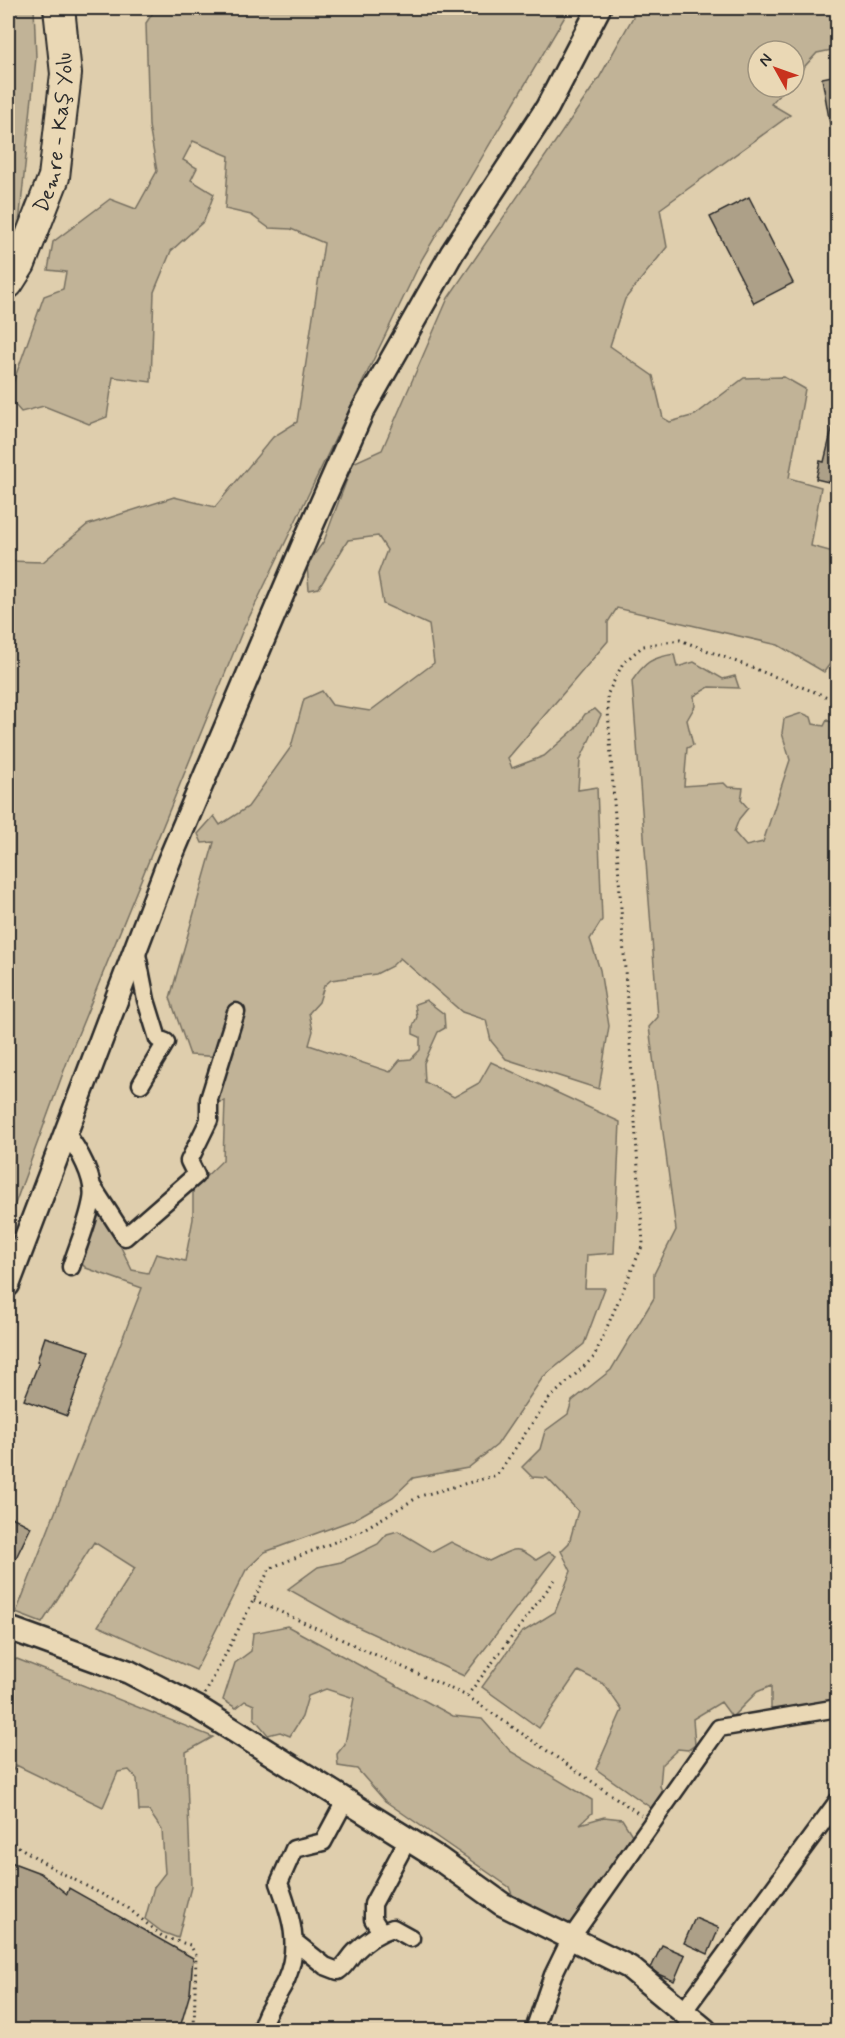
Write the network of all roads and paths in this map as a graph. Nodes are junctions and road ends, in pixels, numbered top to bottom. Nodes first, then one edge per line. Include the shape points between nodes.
1 (59, 8) edge
2 (599, 8) edge
3 (8, 283) edge
4 (837, 701) edge
5 (135, 948) junction
6 (236, 1012) dead end
7 (141, 1084) dead end
8 (65, 1132) junction
9 (92, 1186) junction
10 (71, 1267) dead end
11 (8, 1285) edge
12 (557, 1577) dead end
13 (254, 1600) junction
14 (8, 1628) edge
15 (467, 1696) junction
16 (198, 1708) junction
17 (837, 1708) edge
18 (345, 1801) junction
19 (837, 1801) edge
20 (652, 1823) junction
21 (408, 1839) junction
22 (8, 1840) edge
23 (381, 1932) junction
24 (411, 1938) dead end
25 (571, 1938) junction
26 (295, 1942) junction
27 (683, 2012) junction
28 (194, 2031) edge
29 (261, 2031) edge
30 (534, 2031) edge
31 (705, 2031) edge

1 - 3 highway, Demre - Kaş Yolu via 66,74 54,177 20,264
2 - 5 main road via 546,108 452,254 362,412 227,723
4 - 13 path via 680,640 643,646 623,663 607,695 643,1244 594,1357 548,1400 497,1475 420,1496 357,1533 270,1568
5 - 7 street via 158,1039 166,1042
5 - 8 main road
6 - 9 street via 209,1099 209,1120 189,1161 196,1175 125,1237
8 - 9 street via 79,1151
8 - 11 main road
9 - 10 street via 93,1199
12 - 15 path
13 - 15 path
13 - 16 path
14 - 16 main road via 129,1672
15 - 20 path
16 - 18 main road
17 - 20 street via 719,1728
18 - 21 main road
18 - 26 street via 323,1842 294,1849 279,1883
19 - 27 street
20 - 25 street
21 - 23 street via 373,1904 373,1919
21 - 25 main road via 502,1904
22 - 28 path via 128,1908 163,1937 190,1945 196,1955
23 - 24 street via 393,1928
23 - 26 street via 338,1971 325,1966
25 - 27 main road via 629,1967
25 - 30 street via 553,1975
26 - 29 street via 287,1978 263,2020
27 - 31 main road

